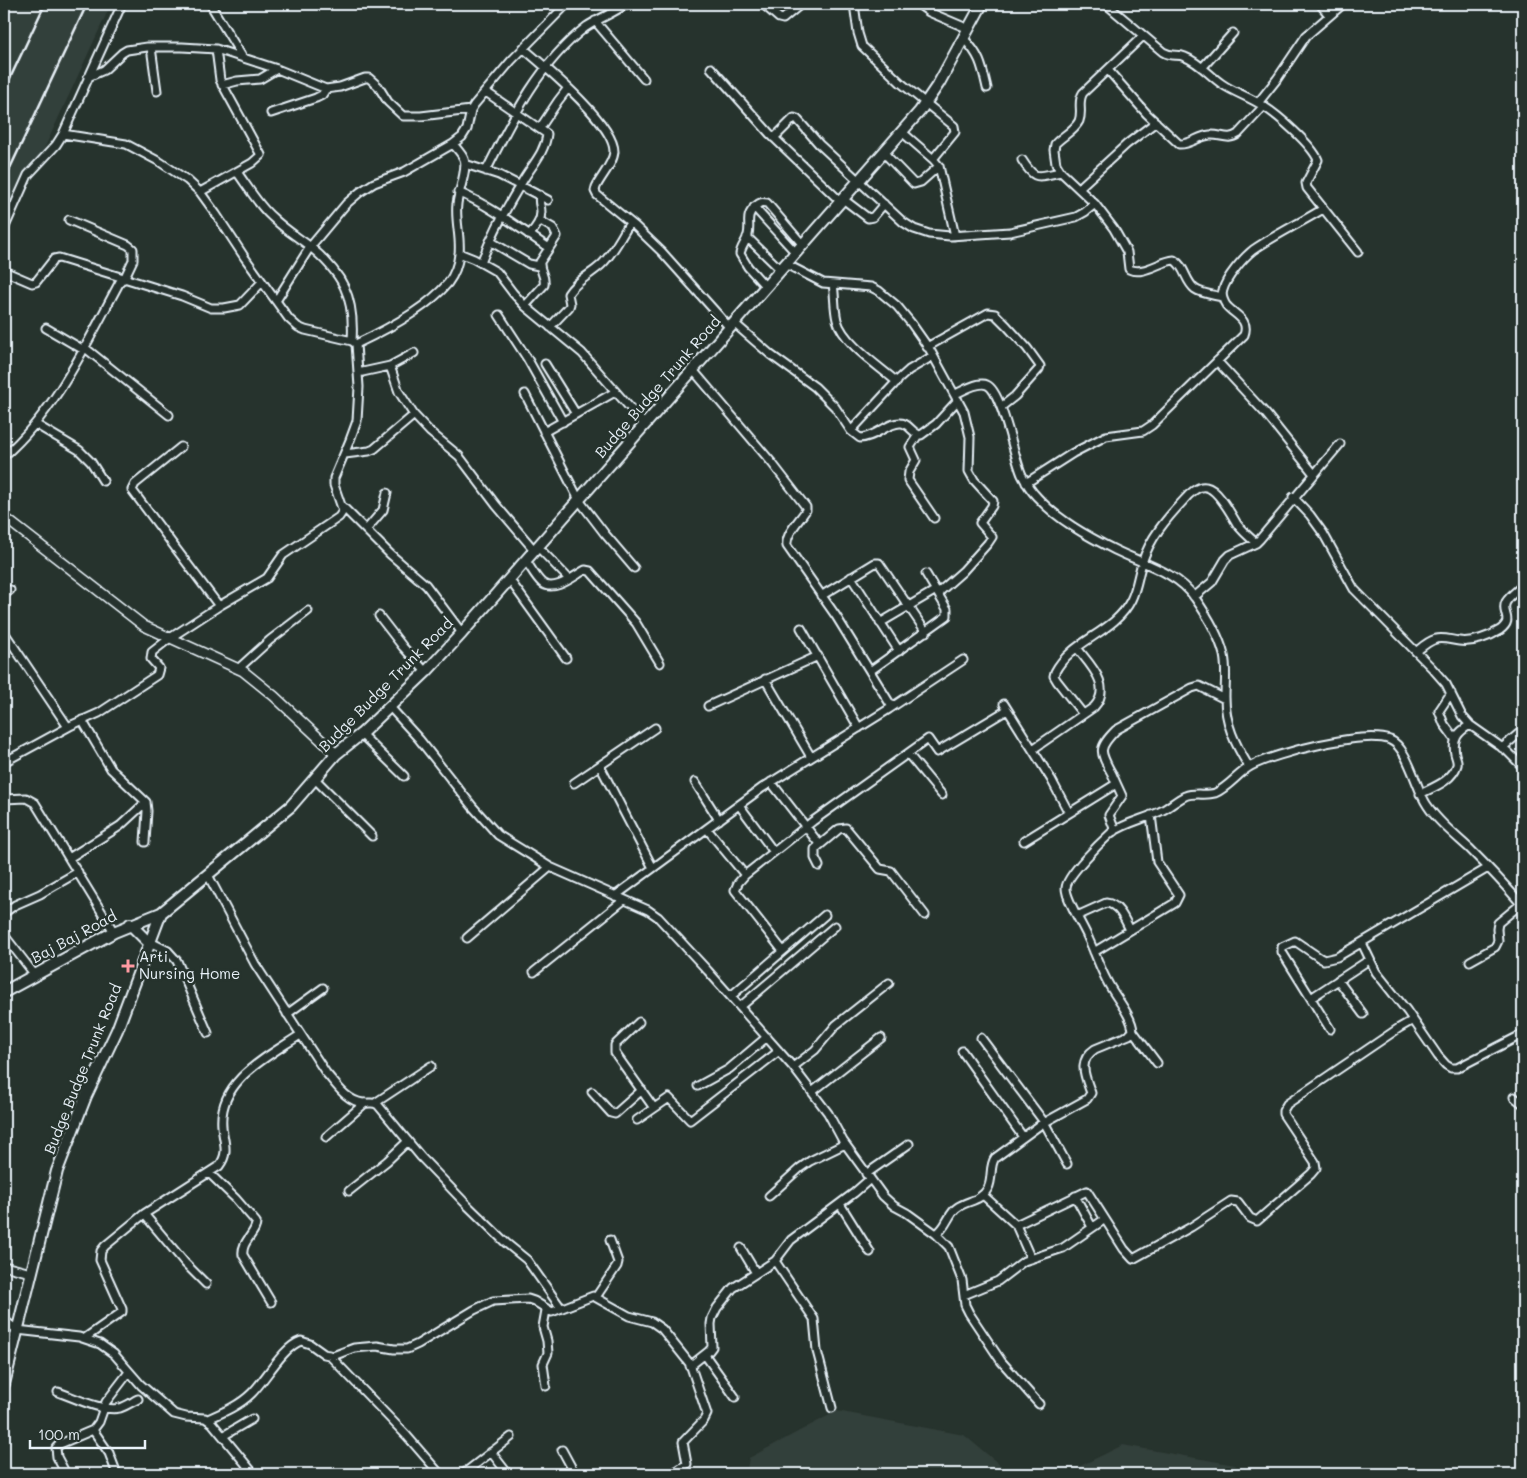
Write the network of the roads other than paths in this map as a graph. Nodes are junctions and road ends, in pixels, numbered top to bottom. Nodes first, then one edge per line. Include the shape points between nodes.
1 (122, 4) edge
2 (210, 4) edge
3 (567, 4) edge
4 (626, 4) edge
5 (763, 4) edge
6 (801, 4) edge
7 (854, 4) edge
8 (918, 4) edge
9 (982, 4) edge
10 (1320, 4) edge
11 (1343, 4) edge
12 (1112, 5) edge
13 (1329, 15) junction
14 (595, 21) junction
15 (1233, 33) dead end
16 (966, 34) junction
17 (1143, 36) junction
18 (151, 47) junction
19 (523, 48) junction
20 (216, 49) junction
21 (244, 58) junction
22 (546, 68) junction
23 (711, 68) dead end
24 (1202, 68) junction
25 (277, 70) junction
26 (1108, 70) junction
27 (88, 77) junction
28 (644, 79) dead end
29 (222, 85) junction
30 (568, 88) junction
31 (987, 88) dead end
32 (326, 89) junction
33 (156, 91) dead end
34 (486, 92) junction
35 (926, 102) junction
36 (1261, 104) junction
37 (471, 110) junction
38 (271, 113) dead end
39 (516, 113) junction
40 (1156, 122) junction
41 (540, 128) junction
42 (902, 132) junction
43 (63, 134) junction
44 (774, 138) junction
45 (453, 144) junction
46 (884, 153) junction
47 (933, 159) junction
48 (1022, 160) dead end
49 (465, 164) junction
50 (939, 166) junction
51 (486, 171) junction
52 (237, 172) junction
53 (1061, 172) junction
54 (859, 181) junction
55 (520, 185) junction
56 (1079, 188) junction
57 (200, 192) junction
58 (458, 192) junction
59 (540, 196) junction
60 (548, 200) dead end
61 (842, 201) junction
62 (884, 204) junction
63 (1095, 204) junction
64 (754, 207) junction
65 (1323, 209) junction
66 (502, 217) junction
67 (69, 220) dead end
68 (539, 220) junction
69 (630, 223) junction
70 (4, 229) edge
71 (528, 235) junction
72 (955, 236) junction
73 (747, 238) junction
74 (490, 240) junction
75 (803, 245) junction
76 (310, 247) junction
77 (548, 248) junction
78 (1358, 252) dead end
79 (459, 254) junction
80 (796, 254) junction
81 (481, 263) junction
82 (539, 266) junction
83 (784, 267) junction
84 (4, 271) edge
85 (123, 278) junction
86 (262, 282) junction
87 (833, 284) junction
88 (766, 287) junction
89 (1222, 298) junction
90 (276, 302) junction
91 (525, 306) junction
92 (499, 315) dead end
93 (732, 326) junction
94 (550, 327) junction
95 (46, 328) dead end
96 (354, 343) junction
97 (927, 347) junction
98 (83, 348) junction
99 (414, 353) dead end
100 (933, 356) junction
101 (1218, 360) junction
102 (545, 364) dead end
103 (390, 366) junction
104 (693, 370) junction
105 (358, 373) junction
106 (897, 382) junction
107 (615, 392) junction
108 (525, 394) dead end
109 (956, 397) junction
110 (1001, 407) junction
111 (576, 414) junction
112 (169, 415) dead end
113 (414, 415) junction
114 (563, 422) junction
115 (35, 424) junction
116 (645, 425) junction
117 (852, 431) junction
118 (544, 432) junction
119 (918, 435) junction
120 (1340, 444) dead end
121 (181, 447) dead end
122 (345, 454) junction
123 (4, 456) edge
124 (1314, 474) junction
125 (103, 480) dead end
126 (1026, 483) junction
127 (387, 494) dead end
128 (1294, 497) junction
129 (579, 500) junction
130 (342, 506) junction
131 (4, 517) edge
132 (934, 518) dead end
133 (366, 530) junction
134 (1256, 543) junction
135 (536, 549) junction
136 (526, 561) junction
137 (1142, 563) junction
138 (634, 568) dead end
139 (926, 574) dead end
140 (851, 577) junction
141 (509, 579) junction
142 (570, 579) junction
143 (1523, 585) edge
144 (937, 592) junction
145 (821, 596) junction
146 (1194, 596) junction
147 (219, 606) junction
148 (909, 606) junction
149 (308, 611) dead end
150 (379, 616) dead end
151 (880, 623) junction
152 (801, 628) dead end
153 (4, 632) edge
154 (926, 632) junction
155 (462, 633) junction
156 (170, 638) junction
157 (1077, 648) junction
158 (899, 651) junction
159 (1416, 652) junction
160 (818, 656) junction
161 (566, 658) dead end
162 (962, 660) dead end
163 (660, 663) dead end
164 (238, 669) junction
165 (870, 671) junction
166 (426, 672) junction
167 (765, 679) junction
168 (1451, 693) junction
169 (1225, 699) junction
170 (389, 706) junction
171 (708, 706) dead end
172 (892, 707) junction
173 (1083, 714) junction
174 (82, 720) junction
175 (1470, 725) junction
176 (68, 727) junction
177 (655, 728) dead end
178 (859, 728) junction
179 (1523, 730) edge
180 (361, 734) junction
181 (1455, 740) junction
182 (1502, 748) junction
183 (1032, 749) junction
184 (336, 754) junction
185 (908, 754) junction
186 (812, 756) junction
187 (4, 762) edge
188 (600, 766) junction
189 (1249, 767) junction
190 (1523, 767) edge
191 (404, 776) dead end
192 (315, 779) junction
193 (695, 782) dead end
194 (771, 782) junction
195 (574, 783) dead end
196 (1116, 784) junction
197 (1420, 794) junction
198 (942, 796) dead end
199 (4, 799) edge
200 (146, 802) junction
201 (739, 805) junction
202 (1069, 813) junction
203 (1151, 815) junction
204 (719, 820) junction
205 (806, 827) junction
206 (707, 828) junction
207 (1115, 831) junction
208 (372, 836) dead end
209 (1024, 841) dead end
210 (145, 842) dead end
211 (820, 845) junction
212 (774, 852) junction
213 (70, 858) junction
214 (819, 866) dead end
215 (550, 867) junction
216 (653, 868) junction
217 (1488, 868) junction
218 (78, 872) junction
219 (208, 875) junction
220 (745, 875) junction
221 (615, 896) junction
222 (624, 900) junction
223 (1522, 905) edge
224 (4, 913) edge
225 (161, 913) junction
226 (825, 915) dead end
227 (925, 915) dead end
228 (1077, 916) junction
229 (130, 924) junction
230 (835, 926) dead end
231 (1130, 930) junction
232 (114, 932) junction
233 (4, 935) edge
234 (467, 938) dead end
235 (150, 943) junction
236 (1362, 943) junction
237 (783, 951) junction
238 (1094, 952) junction
239 (1369, 960) junction
240 (1470, 960) dead end
241 (534, 972) dead end
242 (35, 975) junction
243 (1338, 980) junction
244 (889, 983) dead end
245 (323, 988) dead end
246 (4, 992) edge
247 (730, 996) junction
248 (1311, 998) junction
249 (740, 1007) junction
250 (287, 1014) junction
251 (1363, 1014) dead end
252 (1413, 1020) junction
253 (639, 1022) dead end
254 (1330, 1029) dead end
255 (1132, 1031) junction
256 (208, 1033) dead end
257 (300, 1034) junction
258 (1523, 1034) edge
259 (767, 1037) junction
260 (881, 1038) dead end
261 (981, 1038) dead end
262 (779, 1050) junction
263 (962, 1051) dead end
264 (1157, 1062) dead end
265 (431, 1066) dead end
266 (793, 1067) junction
267 (698, 1086) dead end
268 (642, 1090) junction
269 (592, 1092) dead end
270 (812, 1092) junction
271 (1514, 1097) dead end
272 (365, 1103) junction
273 (375, 1103) junction
274 (1523, 1104) edge
275 (654, 1108) junction
276 (637, 1120) dead end
277 (1044, 1122) junction
278 (326, 1137) dead end
279 (1023, 1137) junction
280 (408, 1141) junction
281 (845, 1144) junction
282 (909, 1144) dead end
283 (1067, 1164) dead end
284 (209, 1173) junction
285 (868, 1176) junction
286 (350, 1191) dead end
287 (983, 1195) junction
288 (769, 1196) dead end
289 (1075, 1196) junction
290 (840, 1204) junction
291 (144, 1214) junction
292 (1105, 1219) junction
293 (1016, 1225) junction
294 (1092, 1227) junction
295 (936, 1234) junction
296 (610, 1240) dead end
297 (741, 1248) dead end
298 (870, 1252) dead end
299 (1031, 1259) junction
300 (775, 1261) junction
301 (4, 1266) edge
302 (31, 1273) junction
303 (756, 1273) junction
304 (206, 1284) dead end
305 (964, 1295) junction
306 (596, 1297) junction
307 (271, 1302) dead end
308 (561, 1308) junction
309 (546, 1310) junction
310 (4, 1320) edge
311 (17, 1330) junction
312 (85, 1338) junction
313 (705, 1354) junction
314 (329, 1355) junction
315 (690, 1366) junction
316 (129, 1372) junction
317 (4, 1384) edge
318 (546, 1386) dead end
319 (58, 1392) dead end
320 (735, 1397) dead end
321 (138, 1399) dead end
322 (1039, 1404) dead end
323 (104, 1408) junction
324 (832, 1408) dead end
325 (208, 1419) junction
326 (252, 1419) dead end
327 (93, 1430) junction
328 (223, 1436) junction
329 (511, 1437) dead end
330 (562, 1450) dead end
331 (492, 1452) junction
332 (66, 1474) edge
333 (117, 1474) edge
334 (254, 1474) edge
335 (440, 1474) edge
336 (463, 1474) edge
337 (508, 1474) edge
338 (575, 1474) edge
339 (672, 1474) edge

1 - 27 street
2 - 21 street
3 - 19 street
4 - 14 street
5 - 6 street via 782,19
7 - 35 street via 862,46
8 - 16 street
9 - 16 main road, Budge Budge Trunk Road
10 - 13 street
11 - 13 street
12 - 17 street
13 - 36 street via 1306,36
14 - 22 street
14 - 28 street
15 - 24 street
16 - 31 street via 980,60
16 - 35 main road, Budge Budge Trunk Road
17 - 24 street via 1163,52 1184,56
17 - 26 street
18 - 20 street
18 - 27 street via 122,52 104,70
18 - 33 street
19 - 22 street
19 - 34 street
20 - 21 street
20 - 29 street via 217,72
21 - 25 street
22 - 30 street
22 - 39 street
23 - 44 street
24 - 36 street via 1234,92
25 - 29 street via 264,77
25 - 32 street
26 - 40 street
26 - 53 street via 1083,93 1080,120 1055,144 1054,159
27 - 43 street
29 - 52 street via 261,155
30 - 41 street
30 - 69 street via 594,116 613,146 614,154 595,191
32 - 37 street via 369,78 403,116
32 - 38 street via 316,98
34 - 37 street
34 - 39 street
35 - 42 main road, Budge Budge Trunk Road
35 - 47 street via 955,128
36 - 40 street via 1238,134 1229,138 1211,135 1179,144
36 - 65 street via 1295,132 1316,155 1318,160 1306,183
37 - 45 street via 462,137
39 - 41 street
39 - 51 street
40 - 56 street
41 - 55 street via 547,138 534,166
42 - 46 main road, Budge Budge Trunk Road
42 - 47 street
43 - 57 street via 126,144 173,169
43 - 70 street via 28,175
44 - 54 street via 790,120 797,119
44 - 61 street
45 - 49 street
45 - 76 street via 360,192
46 - 50 street via 917,185
46 - 54 main road, Budge Budge Trunk Road
47 - 50 street
48 - 53 street via 1035,176
49 - 51 street
49 - 58 street
50 - 72 street
51 - 55 street
52 - 57 street
52 - 76 street via 272,217
53 - 56 street
54 - 61 main road, Budge Budge Trunk Road
54 - 62 street
55 - 59 street
55 - 66 street
56 - 63 street
57 - 86 street
58 - 66 street
58 - 79 street
59 - 60 street
59 - 68 street
61 - 62 street via 868,218 873,217
61 - 75 main road, Budge Budge Trunk Road
62 - 72 street via 914,229
63 - 72 street via 1076,217 1010,232
63 - 89 street via 1124,245 1127,266 1131,271 1174,260 1196,289
64 - 73 street via 748,217
64 - 75 street via 762,202 767,204
64 - 80 street
65 - 78 street
65 - 89 street via 1252,251 1231,275
66 - 71 street
66 - 74 street
67 - 85 street via 133,249 133,260
68 - 71 street
68 - 77 street via 556,231 557,236
69 - 93 street
69 - 94 street via 602,264 570,290 569,307
71 - 77 street
73 - 83 street
73 - 88 street via 740,250 741,258
74 - 81 street
74 - 82 street via 529,264
75 - 80 main road, Budge Budge Trunk Road
76 - 90 street
76 - 96 street via 335,272 349,296
77 - 82 street
79 - 81 street
79 - 96 street via 449,282 435,296 386,330
80 - 83 main road, Budge Budge Trunk Road
81 - 91 street via 502,276
82 - 91 street via 544,285
83 - 87 street
83 - 88 main road, Budge Budge Trunk Road
84 - 85 street via 32,283 54,259 59,258
85 - 86 street via 211,308 240,305
85 - 98 street
86 - 90 street
87 - 97 street via 870,287 879,291 897,306
87 - 106 street via 837,320 843,332
88 - 93 main road, Budge Budge Trunk Road
89 - 101 street via 1246,329 1244,335
90 - 96 street via 298,327
91 - 94 street
92 - 114 street
93 - 104 main road, Budge Budge Trunk Road
93 - 117 street via 815,386
94 - 107 street via 582,353
95 - 98 street
96 - 105 street
97 - 100 street
97 - 110 street via 988,313 995,314 1040,366 1015,396
98 - 112 street
98 - 115 street
99 - 103 street
100 - 106 street via 909,370
100 - 109 street
101 - 124 street
101 - 126 street via 1143,431 1106,436
102 - 111 street
103 - 105 street
103 - 113 street via 399,392
104 - 116 main road, Budge Budge Trunk Road
104 - 145 street via 806,507 786,540 791,554
105 - 122 street via 356,421
106 - 117 street
107 - 111 street
107 - 116 street
108 - 118 street
109 - 110 street via 977,385 986,384 993,390
109 - 119 street via 936,424
109 - 144 street via 970,430 969,471 993,501 980,523 992,537 963,571
110 - 126 street
111 - 114 street
113 - 122 street via 374,449
113 - 135 street via 459,456 496,506
114 - 118 street
115 - 123 street
115 - 125 street via 79,450
116 - 129 main road, Budge Budge Trunk Road
117 - 119 street via 864,438 901,423
118 - 129 street
119 - 132 street via 910,447 916,460 908,480
120 - 124 street
121 - 147 street via 135,484 132,490
122 - 130 street via 334,478
124 - 128 street
126 - 137 street via 1047,507 1068,524
127 - 133 street via 383,510
128 - 134 street
128 - 159 street via 1323,533 1354,589
129 - 135 main road, Budge Budge Trunk Road
129 - 138 street
130 - 133 street
130 - 147 street via 339,517 284,555 267,578
131 - 156 street via 144,626
133 - 155 street via 426,585
134 - 137 street via 1218,496 1201,487 1187,496 1159,528
134 - 146 street via 1225,560 1212,582
135 - 136 main road, Budge Budge Trunk Road
135 - 142 street
136 - 141 main road, Budge Budge Trunk Road
136 - 142 street via 546,586 558,586
137 - 146 street via 1184,585
137 - 157 street via 1131,600 1125,609 1104,630
139 - 144 street
140 - 145 street
140 - 148 street via 879,563
140 - 151 street
141 - 155 main road, Budge Budge Trunk Road
141 - 161 street
142 - 163 street via 585,570 590,571 636,623
143 - 159 street via 1506,602 1508,617 1500,629 1476,640 1435,639
144 - 148 street
144 - 154 street via 948,613
145 - 165 street
146 - 169 street via 1224,655
147 - 156 street
148 - 151 street
148 - 154 street
149 - 164 street
150 - 166 street
151 - 158 street
152 - 160 street
153 - 176 street
154 - 158 street
155 - 166 main road, Budge Budge Trunk Road
156 - 164 street
156 - 174 street via 150,656 159,668 157,675 117,702
157 - 173 street via 1102,685 1100,700
157 - 173 street via 1058,667 1054,676
158 - 165 street
159 - 168 street
160 - 167 street
160 - 178 street
162 - 172 street
164 - 184 street via 274,696
165 - 172 street
166 - 170 main road, Budge Budge Trunk Road
167 - 171 street
167 - 186 street
168 - 175 street
168 - 181 street via 1439,711
169 - 189 street via 1232,738
169 - 196 street via 1199,686 1116,730 1105,743 1102,755
170 - 180 main road, Budge Budge Trunk Road
170 - 215 street via 498,835
172 - 178 street
173 - 183 street
174 - 176 street
174 - 200 street via 112,769
175 - 181 street via 1460,731
175 - 182 street
176 - 187 street
177 - 188 street
178 - 186 street
179 - 182 street
180 - 184 main road, Budge Budge Trunk Road
180 - 191 street
181 - 197 street via 1457,761 1453,773 1441,784
182 - 190 street
183 - 185 street via 1005,707 937,752 928,739
183 - 202 street
184 - 192 main road, Budge Budge Trunk Road
185 - 198 street
185 - 205 street
186 - 194 street
188 - 195 street
188 - 216 street
189 - 197 street via 1305,749 1363,737 1383,738 1395,743 1402,751
189 - 203 street via 1214,793 1193,793
192 - 208 street
192 - 219 main road, Budge Budge Trunk Road via 291,806
193 - 204 street
194 - 201 street
194 - 205 street
196 - 202 street
196 - 207 street via 1122,796 1109,815
197 - 217 street via 1443,824
199 - 213 street via 26,798 34,803
200 - 210 street
200 - 213 street via 120,826
201 - 204 street
201 - 212 street
202 - 209 street
203 - 207 street
203 - 231 street via 1157,862 1179,895 1175,903
204 - 206 street
205 - 211 street
205 - 212 street
206 - 216 street
206 - 220 street
207 - 228 street via 1068,880 1067,896
211 - 214 street via 814,852
211 - 227 street via 839,829 846,828 880,869 891,871
212 - 220 street
213 - 218 street
215 - 221 street
215 - 234 street
216 - 221 street
217 - 223 street
217 - 236 street
218 - 224 street
218 - 232 street
219 - 225 main road, Budge Budge Trunk Road
219 - 250 street via 255,964
220 - 237 street via 736,890
221 - 222 street
222 - 241 street
222 - 247 street via 658,917
223 - 240 street via 1498,923 1495,947
225 - 229 main road, Baj Baj Road
225 - 235 main road, Budge Budge Trunk Road
226 - 237 street
228 - 231 street via 1110,903
228 - 238 street
229 - 232 main road, Baj Baj Road
229 - 235 main road
230 - 249 street
231 - 238 street
232 - 242 main road, Baj Baj Road
233 - 242 street
235 - 256 street via 168,951 177,961
235 - 302 main road, Budge Budge Trunk Road via 57,1171
236 - 239 street
236 - 248 street via 1337,957 1324,960 1294,941 1282,947
237 - 247 street
238 - 255 street via 1106,981 1130,1020
239 - 243 street
239 - 252 street
242 - 246 main road, Baj Baj Road
243 - 248 street
243 - 251 street
244 - 266 street via 836,1025 815,1050
245 - 250 street
247 - 249 street
248 - 254 street
249 - 259 street
250 - 257 street
252 - 258 street via 1438,1056 1451,1068 1457,1068
252 - 292 street via 1287,1104 1283,1114 1316,1168 1256,1220 1250,1218 1238,1202 1231,1201 1133,1259
253 - 268 street via 614,1048
255 - 264 street
255 - 277 street via 1090,1052 1084,1062 1084,1072 1090,1096
257 - 272 street via 340,1089 354,1101
257 - 284 street via 236,1082 222,1119 226,1151 222,1162
259 - 262 street
259 - 267 street via 729,1069
260 - 270 street
261 - 277 street
262 - 266 street
262 - 275 street via 690,1120 669,1098
263 - 279 street
265 - 273 street
266 - 270 street
268 - 269 street via 615,1114
268 - 275 street
270 - 281 street
271 - 274 street
272 - 273 street
272 - 278 street
273 - 280 street
275 - 276 street
277 - 279 street
277 - 283 street
279 - 287 street via 992,1161 991,1182
280 - 286 street
280 - 308 street via 506,1243 527,1260
281 - 285 street
281 - 288 street via 800,1168
282 - 285 street
284 - 291 street
284 - 307 street via 256,1222 243,1248 243,1255
285 - 290 street
285 - 295 street via 894,1206
287 - 293 street
287 - 295 street via 960,1206
289 - 292 street via 1087,1191
289 - 293 street
289 - 294 street
290 - 298 street
290 - 300 street via 791,1240
291 - 304 street
291 - 312 street via 101,1251 100,1260 122,1312
292 - 294 street
293 - 299 street
294 - 299 street via 1063,1248
295 - 305 street via 951,1250
296 - 306 street via 618,1262
297 - 303 street
299 - 305 street via 998,1280
300 - 303 street
300 - 324 street via 814,1319 817,1351
301 - 302 street
302 - 311 main road, Budge Budge Trunk Road
303 - 313 street via 733,1288 717,1308 710,1324 712,1347
305 - 322 street via 969,1313 1001,1361
306 - 308 street
306 - 315 street via 629,1316 657,1325 676,1344
308 - 309 street via 552,1312
309 - 314 street via 528,1299 493,1301 407,1348 354,1348
309 - 318 street via 543,1327 548,1353 543,1364
310 - 311 street
311 - 312 street
311 - 317 main road, Budge Budge Trunk Road
312 - 316 street via 114,1354
313 - 315 street
313 - 320 street
314 - 325 street via 305,1341 297,1342 243,1401
314 - 335 street
315 - 339 street via 707,1414 683,1442 687,1464
316 - 323 street
316 - 325 street via 174,1414
319 - 323 street
321 - 323 street via 118,1408
323 - 327 street
325 - 328 street
326 - 328 street
327 - 332 street via 56,1448
327 - 333 street
328 - 334 street
329 - 331 street
330 - 338 street
331 - 336 street
331 - 337 street

